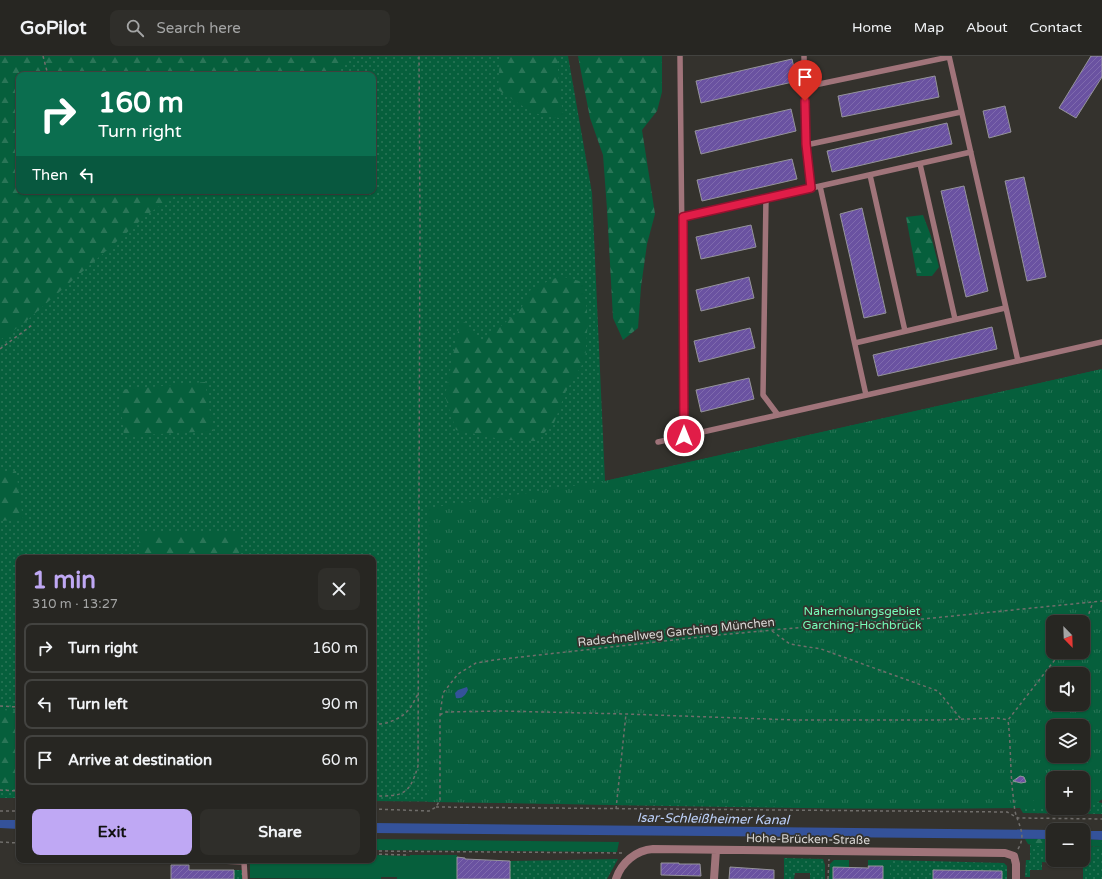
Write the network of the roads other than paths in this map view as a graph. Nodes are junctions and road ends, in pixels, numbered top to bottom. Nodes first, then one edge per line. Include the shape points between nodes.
1 (680, 56) edge
2 (804, 56) edge
3 (949, 56) edge
4 (805, 87) junction
5 (961, 112) junction
6 (806, 144) junction
7 (970, 152) junction
8 (920, 164) junction
9 (870, 175) junction
10 (820, 186) junction
11 (811, 188) junction
12 (766, 198) junction
13 (683, 217) junction
14 (1006, 308) junction
15 (955, 319) junction
16 (906, 331) junction
17 (1102, 342) edge
18 (855, 343) junction
19 (1018, 361) junction
20 (866, 395) junction
21 (778, 415) junction
22 (684, 436) junction
23 (658, 442) dead end
24 (716, 850) junction
25 (244, 863) edge
26 (245, 879) edge
27 (616, 879) edge
28 (714, 879) edge
29 (1016, 879) edge

1 - 13 lane
2 - 4 lane
3 - 4 lane
3 - 5 lane
4 - 6 lane
5 - 6 lane
5 - 7 lane
6 - 11 lane
7 - 8 lane
7 - 14 lane
8 - 9 lane
8 - 15 lane
9 - 10 lane
9 - 16 lane
10 - 11 lane
10 - 18 lane
11 - 12 lane
12 - 13 lane
12 - 21 lane via 763,395
13 - 22 lane
14 - 15 lane
14 - 19 lane
15 - 16 lane
16 - 18 lane
17 - 19 lane
18 - 20 lane
19 - 20 lane
20 - 21 lane
21 - 22 lane
22 - 23 lane
24 - 27 street, Hohe-Brücken-Straße via 645,849 628,862
24 - 28 street
24 - 29 street, Hohe-Brücken-Straße via 1005,853 1014,856
25 - 26 lane

